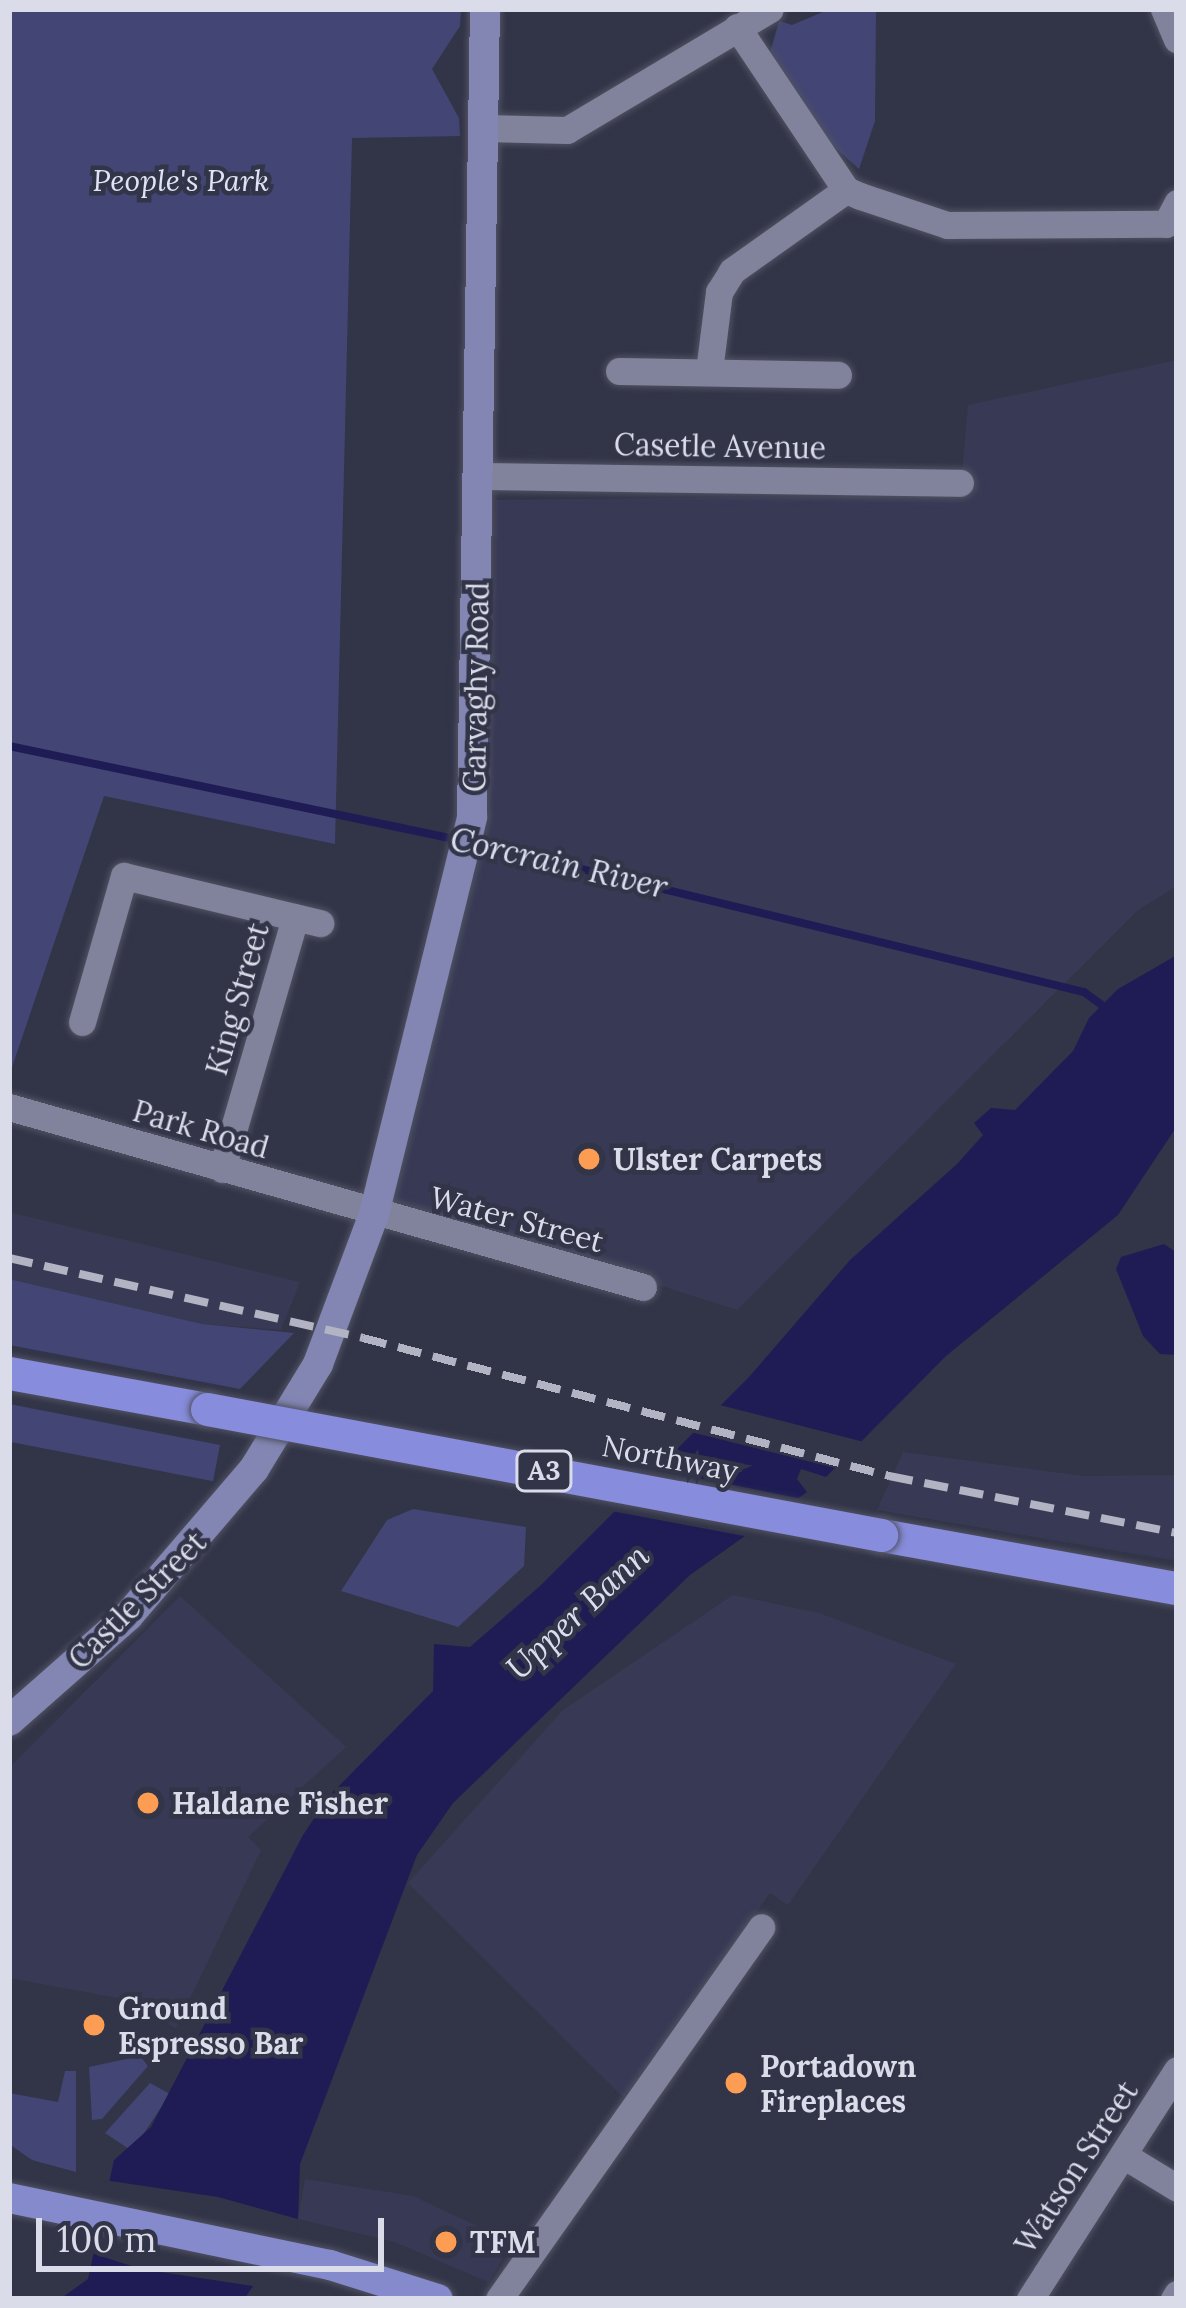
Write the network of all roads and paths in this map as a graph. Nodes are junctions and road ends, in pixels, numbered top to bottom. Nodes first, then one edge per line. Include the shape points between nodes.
1 (485, 9) edge
2 (770, 9) edge
3 (1165, 9) edge
4 (737, 27) junction
5 (1177, 39) edge
6 (484, 128) junction
7 (846, 190) junction
8 (1177, 203) edge
9 (619, 371) dead end
10 (709, 371) junction
11 (838, 375) dead end
12 (479, 476) junction
13 (960, 483) dead end
14 (82, 1022) dead end
15 (9, 1107) edge
16 (222, 1169) junction
17 (374, 1214) junction
18 (643, 1287) dead end
19 (9, 1373) edge
20 (254, 1469) joint
21 (1177, 1588) edge
22 (9, 1721) edge
23 (761, 1927) dead end
24 (1177, 2070) edge
25 (1123, 2155) junction
26 (9, 2178) edge
27 (1177, 2188) edge
28 (9, 2198) edge
29 (70, 2213) junction
30 (438, 2299) edge
31 (500, 2299) edge
32 (1030, 2299) edge

1 - 6 main road, Garvaghy Road
2 - 4 street
3 - 5 street
4 - 6 street via 567,130
4 - 7 street
6 - 12 main road, Garvaghy Road
7 - 8 street via 947,225 1166,224
7 - 10 street via 732,271 719,292
9 - 10 street
10 - 11 street
12 - 13 street, Casetle Avenue
12 - 17 main road, Garvaghy Road via 472,817
14 - 16 street, King Street via 124,876 308,920
15 - 16 street, Park Road
16 - 17 street, Park Road
17 - 18 street, Water Street
17 - 20 main road, Garvaghy Road via 318,1364
19 - 21 highway, Northway / A3, bridge
20 - 22 main road, Castle Street via 153,1591
23 - 31 street
24 - 25 street, Watson Street
25 - 27 street
25 - 32 street, Watson Street
26 - 29 main road
28 - 29 main road
29 - 30 main road

